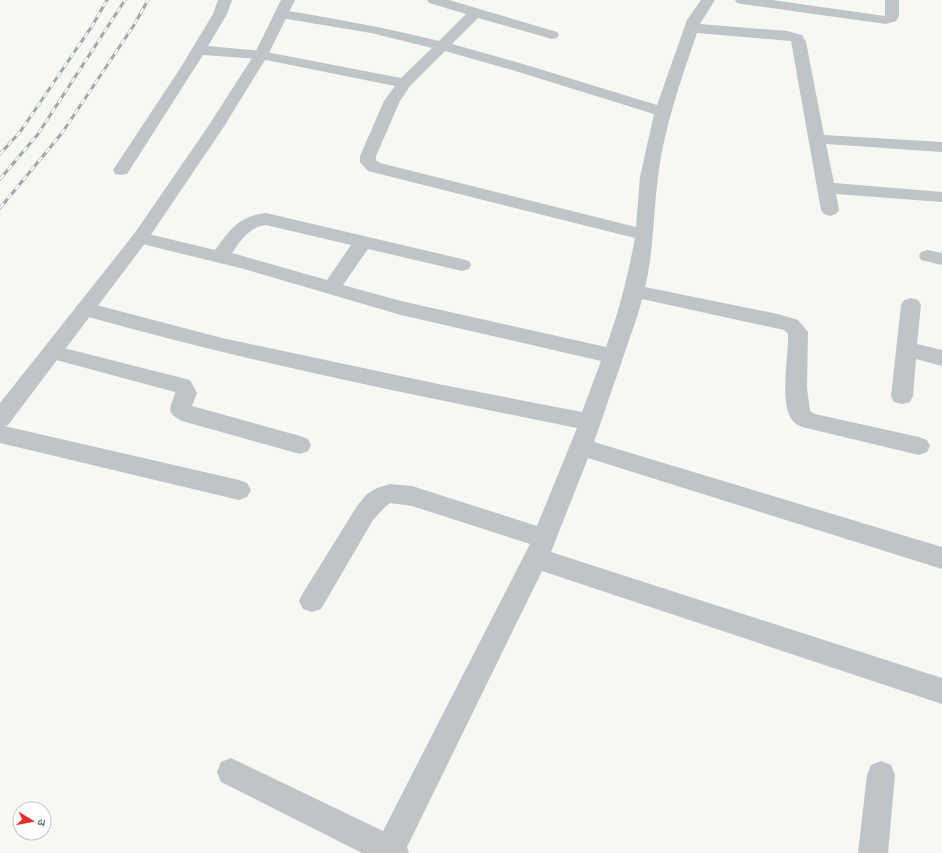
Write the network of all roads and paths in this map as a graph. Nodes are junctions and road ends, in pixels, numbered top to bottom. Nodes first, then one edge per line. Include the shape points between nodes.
1 (225, 0) edge
2 (434, 0) edge
3 (708, 0) edge
4 (742, 0) edge
5 (892, 0) edge
6 (285, 7) edge
7 (476, 12) junction
8 (691, 28) junction
9 (552, 35) dead end
10 (442, 46) junction
11 (198, 50) junction
12 (261, 55) junction
13 (404, 83) junction
14 (662, 112) junction
15 (817, 139) junction
16 (942, 147) edge
17 (121, 170) dead end
18 (826, 188) junction
19 (942, 197) edge
20 (830, 210) dead end
21 (644, 235) junction
22 (140, 238) junction
23 (363, 242) junction
24 (219, 256) junction
25 (462, 265) dead end
26 (331, 288) junction
27 (634, 291) junction
28 (911, 305) dead end
29 (85, 309) junction
30 (907, 349) junction
31 (52, 352) junction
32 (613, 356) junction
33 (942, 358) edge
34 (902, 396) dead end
35 (0, 419) edge
36 (590, 422) junction
37 (0, 434) edge
38 (300, 445) dead end
39 (919, 446) dead end
40 (582, 447) junction
41 (240, 490) dead end
42 (540, 548) junction
43 (942, 558) edge
44 (312, 601) dead end
45 (942, 691) edge
46 (231, 772) dead end
47 (881, 775) dead end
48 (390, 852) edge
49 (873, 853) edge

1 - 11 street via 220,14
2 - 7 street
3 - 8 street
4 - 5 street via 886,20 892,16
6 - 10 street via 343,24
6 - 12 street
7 - 9 street
7 - 10 street
8 - 14 street
8 - 15 street via 787,35 797,38
10 - 13 street
10 - 14 street
11 - 12 street
11 - 17 street
12 - 13 street
12 - 22 street
13 - 21 street via 392,101 368,156 368,162 374,167
14 - 21 street via 649,177
15 - 16 street
15 - 18 street
18 - 19 street
18 - 20 street
21 - 27 street
22 - 24 street
22 - 29 street
23 - 24 street via 258,219 249,222
23 - 25 street
23 - 26 street
24 - 26 street
26 - 32 street via 408,310
27 - 32 street
27 - 39 street via 778,321 791,326 798,332 797,395 801,416 810,421
28 - 30 street
29 - 31 street
29 - 36 street via 222,345
30 - 33 street
30 - 34 street
31 - 35 street
31 - 38 street via 183,386 186,393 181,404 182,412
32 - 36 street
36 - 40 street
37 - 41 street
40 - 42 street
40 - 43 street
42 - 44 street via 412,496 395,492 385,493 375,500 365,513
42 - 45 street
42 - 48 street
46 - 48 street
47 - 49 street

